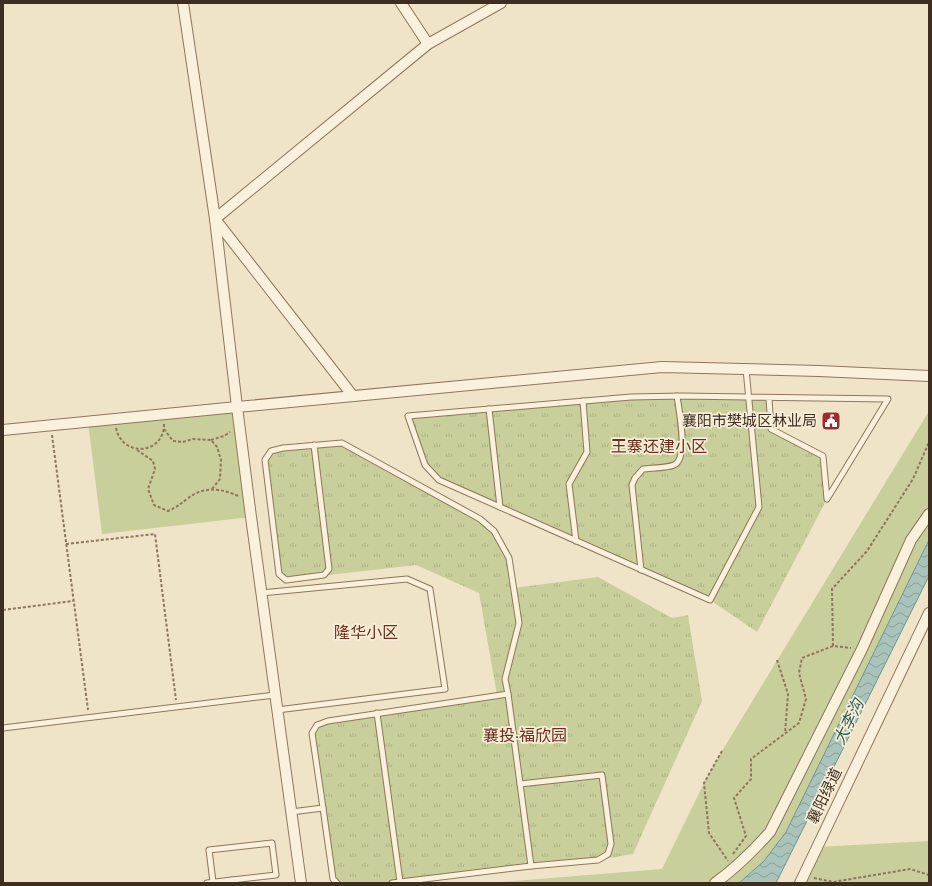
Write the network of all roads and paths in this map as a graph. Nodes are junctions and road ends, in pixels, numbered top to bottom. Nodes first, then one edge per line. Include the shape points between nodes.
1 (183, 3) edge
2 (400, 3) edge
3 (501, 3) edge
4 (428, 44) junction
5 (215, 219) junction
6 (746, 369) junction
7 (929, 376) edge
8 (353, 396) junction
9 (677, 396) junction
10 (748, 398) junction
11 (769, 398) junction
12 (583, 401) junction
13 (237, 407) junction
14 (489, 409) junction
15 (164, 414) junction
16 (114, 419) junction
17 (239, 422) junction
18 (50, 425) junction
19 (164, 429) junction
20 (3, 430) edge
21 (211, 440) junction
22 (929, 442) edge
23 (314, 445) junction
24 (137, 450) junction
25 (212, 489) junction
26 (249, 503) junction
27 (500, 507) junction
28 (929, 514) edge
29 (576, 541) junction
30 (66, 544) junction
31 (641, 570) junction
32 (261, 593) junction
33 (73, 601) junction
34 (3, 610) edge
35 (929, 613) edge
36 (833, 646) junction
37 (862, 649) junction
38 (777, 660) dead end
39 (508, 694) junction
40 (275, 695) junction
41 (177, 707) junction
42 (277, 710) junction
43 (378, 713) junction
44 (89, 718) junction
45 (3, 728) edge
46 (785, 734) junction
47 (722, 751) dead end
48 (520, 784) junction
49 (323, 808) junction
50 (291, 812) junction
51 (728, 861) junction
52 (531, 866) junction
53 (730, 872) junction
54 (929, 875) edge
55 (801, 880) edge
56 (213, 882) edge
57 (232, 882) edge
58 (400, 882) junction
59 (207, 883) edge
60 (301, 883) edge
61 (338, 883) edge
62 (392, 883) edge
63 (715, 883) edge

1 - 5 street
2 - 4 street
3 - 4 street
4 - 5 street
5 - 8 street
5 - 13 street
6 - 7 street
6 - 8 street via 662,367
6 - 10 lane
8 - 13 street
9 - 10 lane
9 - 12 lane
9 - 31 lane via 682,449 680,460 673,465 643,469 632,485
10 - 11 lane
10 - 31 lane via 759,507 710,600
11 - 11 lane via 801,398 888,399 827,499 823,456 771,429
12 - 14 lane
12 - 29 lane via 587,452 569,484
13 - 15 street
13 - 17 street
14 - 27 lane
14 - 27 lane via 408,416 425,465 439,480
15 - 16 street
15 - 19 path
16 - 18 street
16 - 24 path via 117,433 125,443
17 - 21 path via 236,428 224,436
17 - 26 street
18 - 20 street
18 - 30 path
19 - 21 path via 173,441 183,442 193,438
19 - 24 path via 160,440 149,448
21 - 25 path via 222,460 220,479
22 - 36 path via 913,479 867,551 832,590
23 - 23 lane via 329,570 324,575 286,580 279,574 265,460 271,451
23 - 39 lane via 342,443 480,519 494,531 509,558 519,623 506,679
24 - 25 path via 153,461 155,469 148,489 154,505 168,511 179,506 187,498
25 - 26 path via 227,491
26 - 32 street
27 - 29 lane
28 - 37 street via 911,540
29 - 31 lane
30 - 33 path
30 - 41 path via 155,534
32 - 40 street
32 - 42 lane via 407,579 430,589 445,689
33 - 34 path
33 - 44 path
35 - 55 street, 襄阳绿道
36 - 37 path
36 - 46 path via 802,658 799,673 806,699 799,723
37 - 53 street via 770,832
38 - 46 path via 788,694
39 - 43 lane
39 - 48 lane
40 - 41 lane
40 - 42 street
41 - 44 lane
42 - 50 street
43 - 49 lane via 328,721 317,725 312,733
43 - 58 lane
44 - 45 lane
46 - 51 path via 751,759 751,779 734,798 746,836
47 - 51 path via 704,783 709,833
48 - 52 lane
48 - 52 lane via 602,775 611,844 608,854 598,860
49 - 50 lane
49 - 61 lane via 333,879
50 - 60 street
51 - 53 path
52 - 58 lane
53 - 63 street
54 - 55 path via 910,869 833,882
56 - 57 lane
56 - 57 lane via 209,850 272,843 276,875
56 - 59 lane
58 - 62 lane

